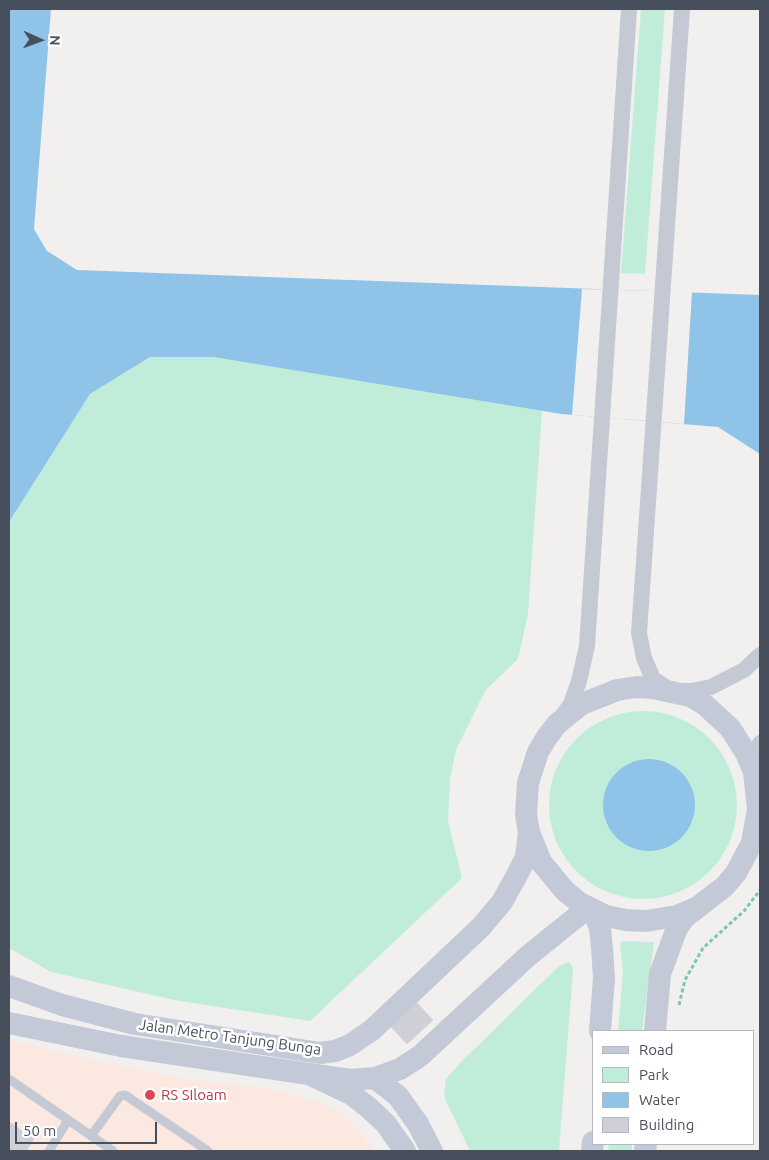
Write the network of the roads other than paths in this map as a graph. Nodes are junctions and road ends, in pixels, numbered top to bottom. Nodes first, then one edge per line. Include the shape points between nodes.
1 (629, 9) edge
2 (682, 9) edge
3 (760, 655) edge
4 (672, 691) junction
5 (557, 724) junction
6 (760, 743) edge
7 (754, 772) junction
8 (529, 832) junction
9 (696, 908) junction
10 (593, 910) junction
11 (9, 986) edge
12 (9, 1023) edge
13 (600, 1030) edge
14 (655, 1030) edge
15 (309, 1074) junction
16 (375, 1078) junction
17 (9, 1079) edge
18 (68, 1120) junction
19 (91, 1136) junction
20 (49, 1151) edge
21 (113, 1151) edge
22 (208, 1151) edge
23 (405, 1151) edge
24 (432, 1151) edge

1 - 5 street via 587,646 571,704
2 - 4 street via 639,633 644,658 654,679
3 - 4 street via 744,670 711,687
4 - 5 main road via 653,688 617,690 582,704
4 - 7 main road via 690,696 717,714 739,740
5 - 8 main road via 538,752 528,783
6 - 7 street via 754,759
7 - 9 main road via 758,809 752,842 736,873 725,886
8 - 10 main road via 541,862 552,878
8 - 11 main road, Jalan Metro Tanjung Bunga via 526,857 517,875 502,902 481,927 372,1030 335,1051 320,1053 135,1024 79,1010
9 - 10 main road via 677,916 646,921 626,920
9 - 14 main road via 677,928 668,950 660,974
10 - 13 main road via 600,928 604,978
10 - 16 main road via 580,914 528,956 420,1056 400,1069
12 - 15 main road, Jalan Metro Tanjung Bunga via 121,1046
15 - 16 main road via 350,1080
15 - 23 main road, Jalan Metro Tanjung Bunga via 351,1094 368,1107 386,1124
16 - 24 main road via 398,1096
17 - 18 lane
18 - 19 lane
18 - 20 lane
19 - 21 lane
19 - 22 lane via 120,1096 125,1095

